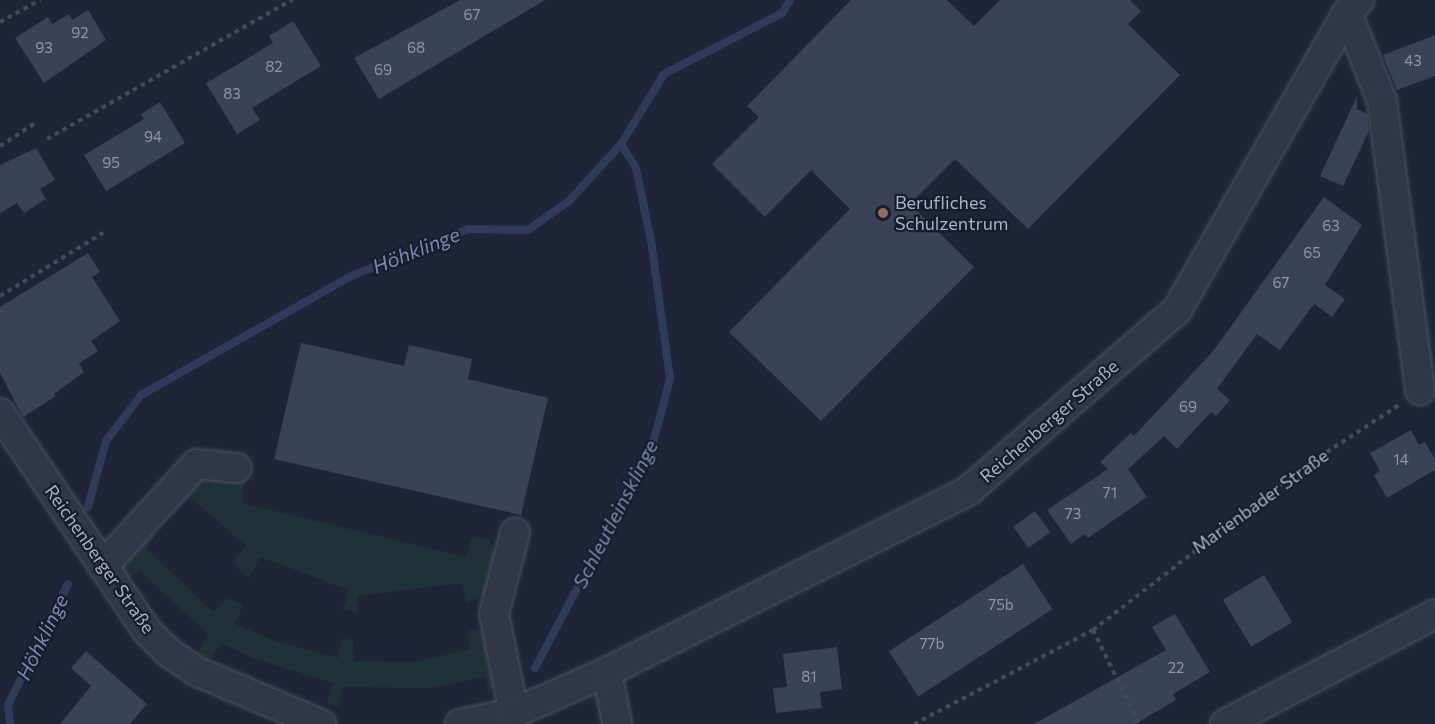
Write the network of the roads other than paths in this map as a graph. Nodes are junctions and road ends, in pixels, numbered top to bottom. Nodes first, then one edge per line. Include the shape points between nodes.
1 (1353, 6) edge
2 (1420, 391) road end
3 (0, 413) edge
4 (237, 468) dead end
5 (515, 533) dead end
6 (103, 566) junction
7 (1435, 614) edge
8 (607, 672) junction
9 (514, 713) junction
10 (321, 724) edge
11 (460, 724) edge
12 (617, 724) edge
13 (1225, 724) edge

1 - 2 street, Reichenberger Straße via 1382,101
1 - 8 street, Reichenberger Straße via 1191,287 1168,317 968,491
3 - 6 street, Reichenberger Straße
4 - 6 street via 196,464
5 - 9 street via 494,614
6 - 10 street, Reichenberger Straße via 147,631 168,652 196,671
7 - 13 street
8 - 9 street, Reichenberger Straße
8 - 12 street
9 - 11 street, Reichenberger Straße

